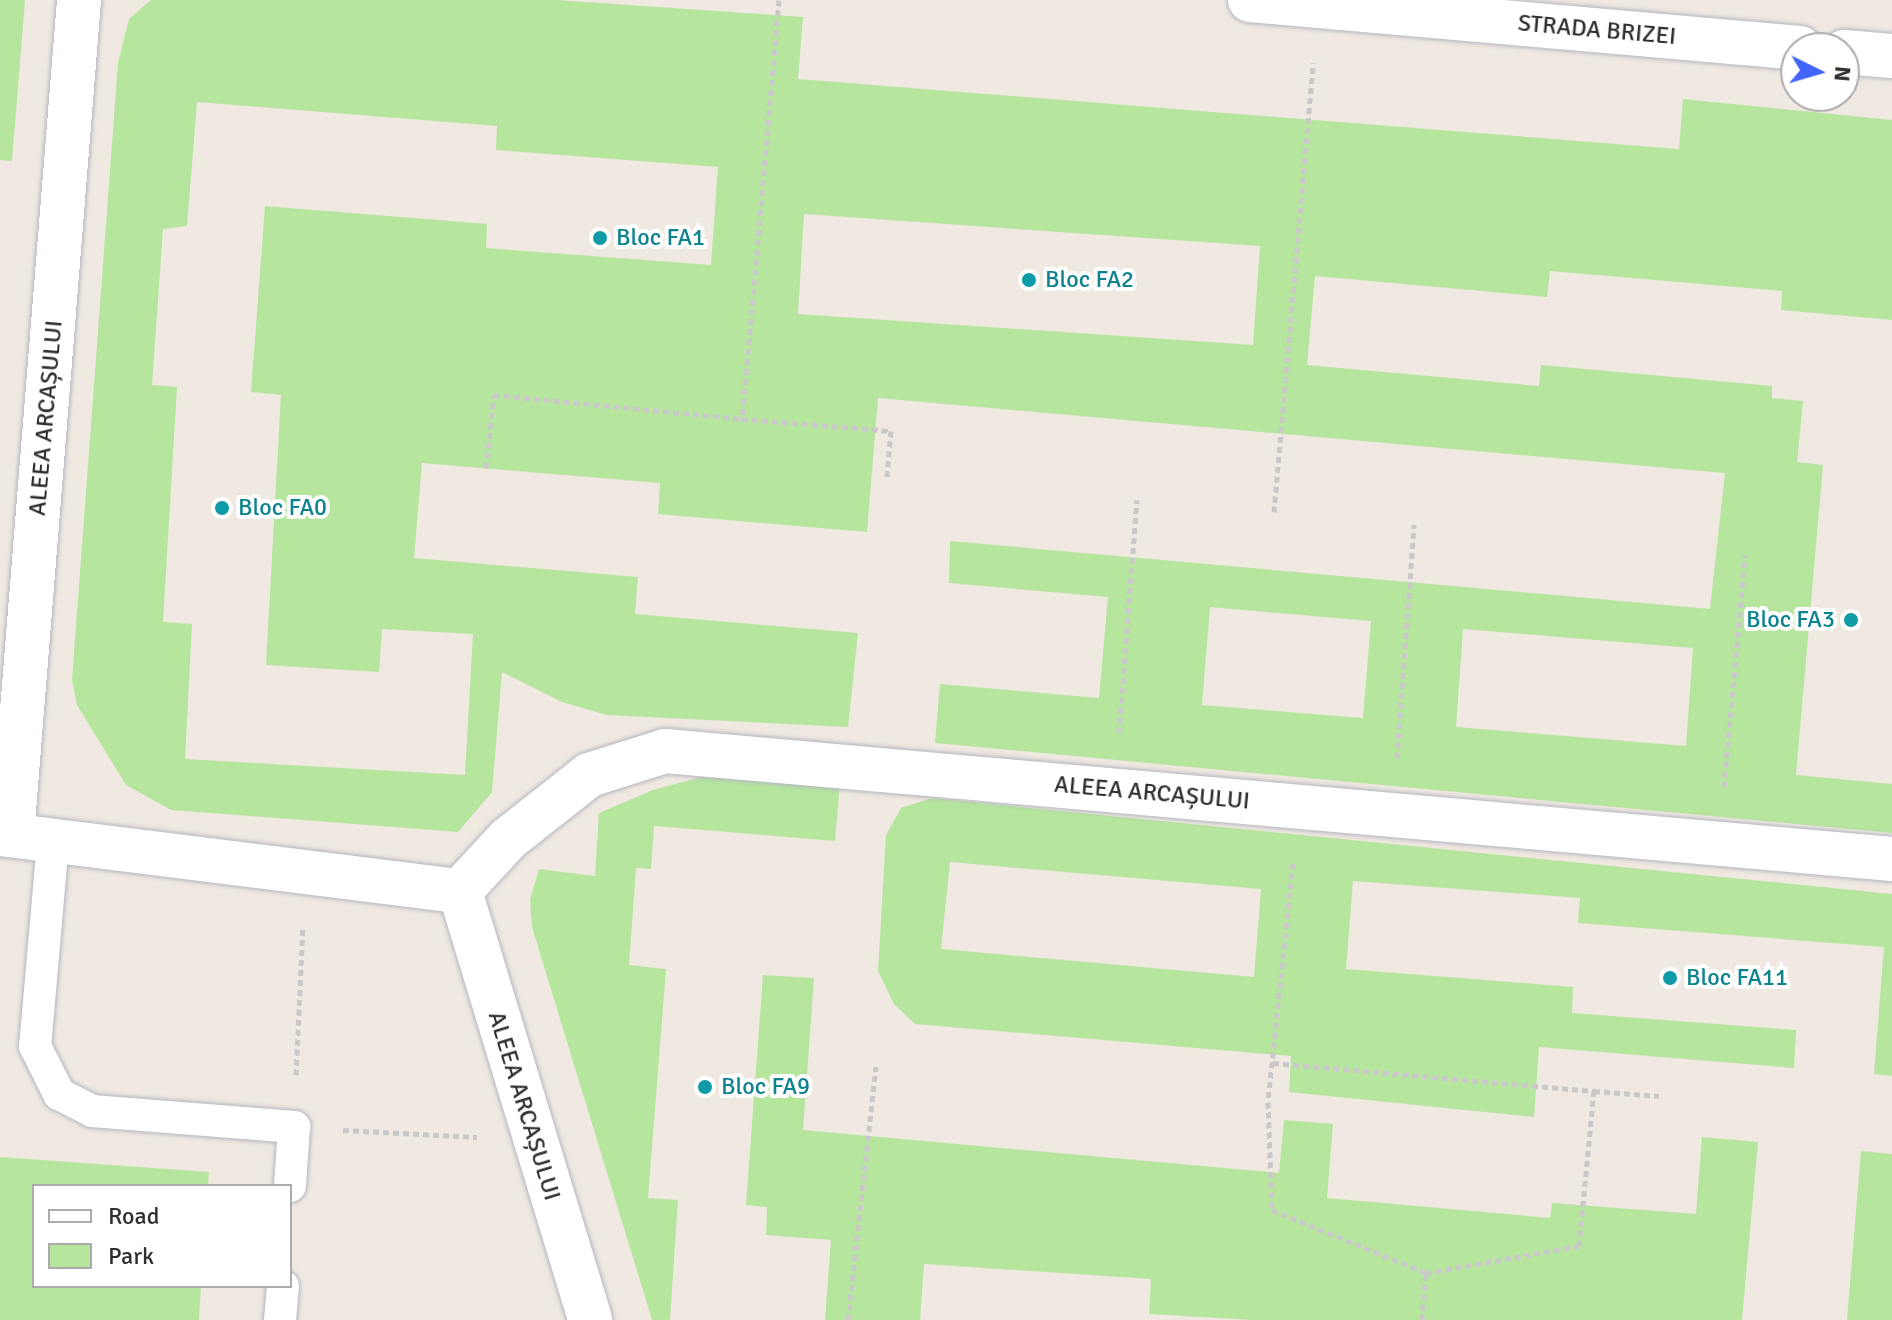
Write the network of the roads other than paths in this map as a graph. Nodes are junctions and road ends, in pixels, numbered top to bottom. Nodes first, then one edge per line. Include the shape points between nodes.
1 (79, 0) edge
2 (1250, 0) edge
3 (1780, 46) edge
4 (1860, 53) edge
5 (1892, 56) edge
6 (22, 837) edge
7 (1892, 859) edge
8 (460, 891) junction
9 (290, 1184) edge
10 (283, 1288) edge
11 (280, 1320) edge
12 (590, 1320) edge

1 - 6 street, ALEEA ARCAȘULUI
2 - 3 street, STRADA BRIZEI
4 - 5 street
6 - 8 street
6 - 9 lane via 35,1046 59,1094 92,1111 294,1127
7 - 8 street, ALEEA ARCAȘULUI via 665,751 589,775 508,839
8 - 12 street, ALEEA ARCAȘULUI
10 - 11 lane

